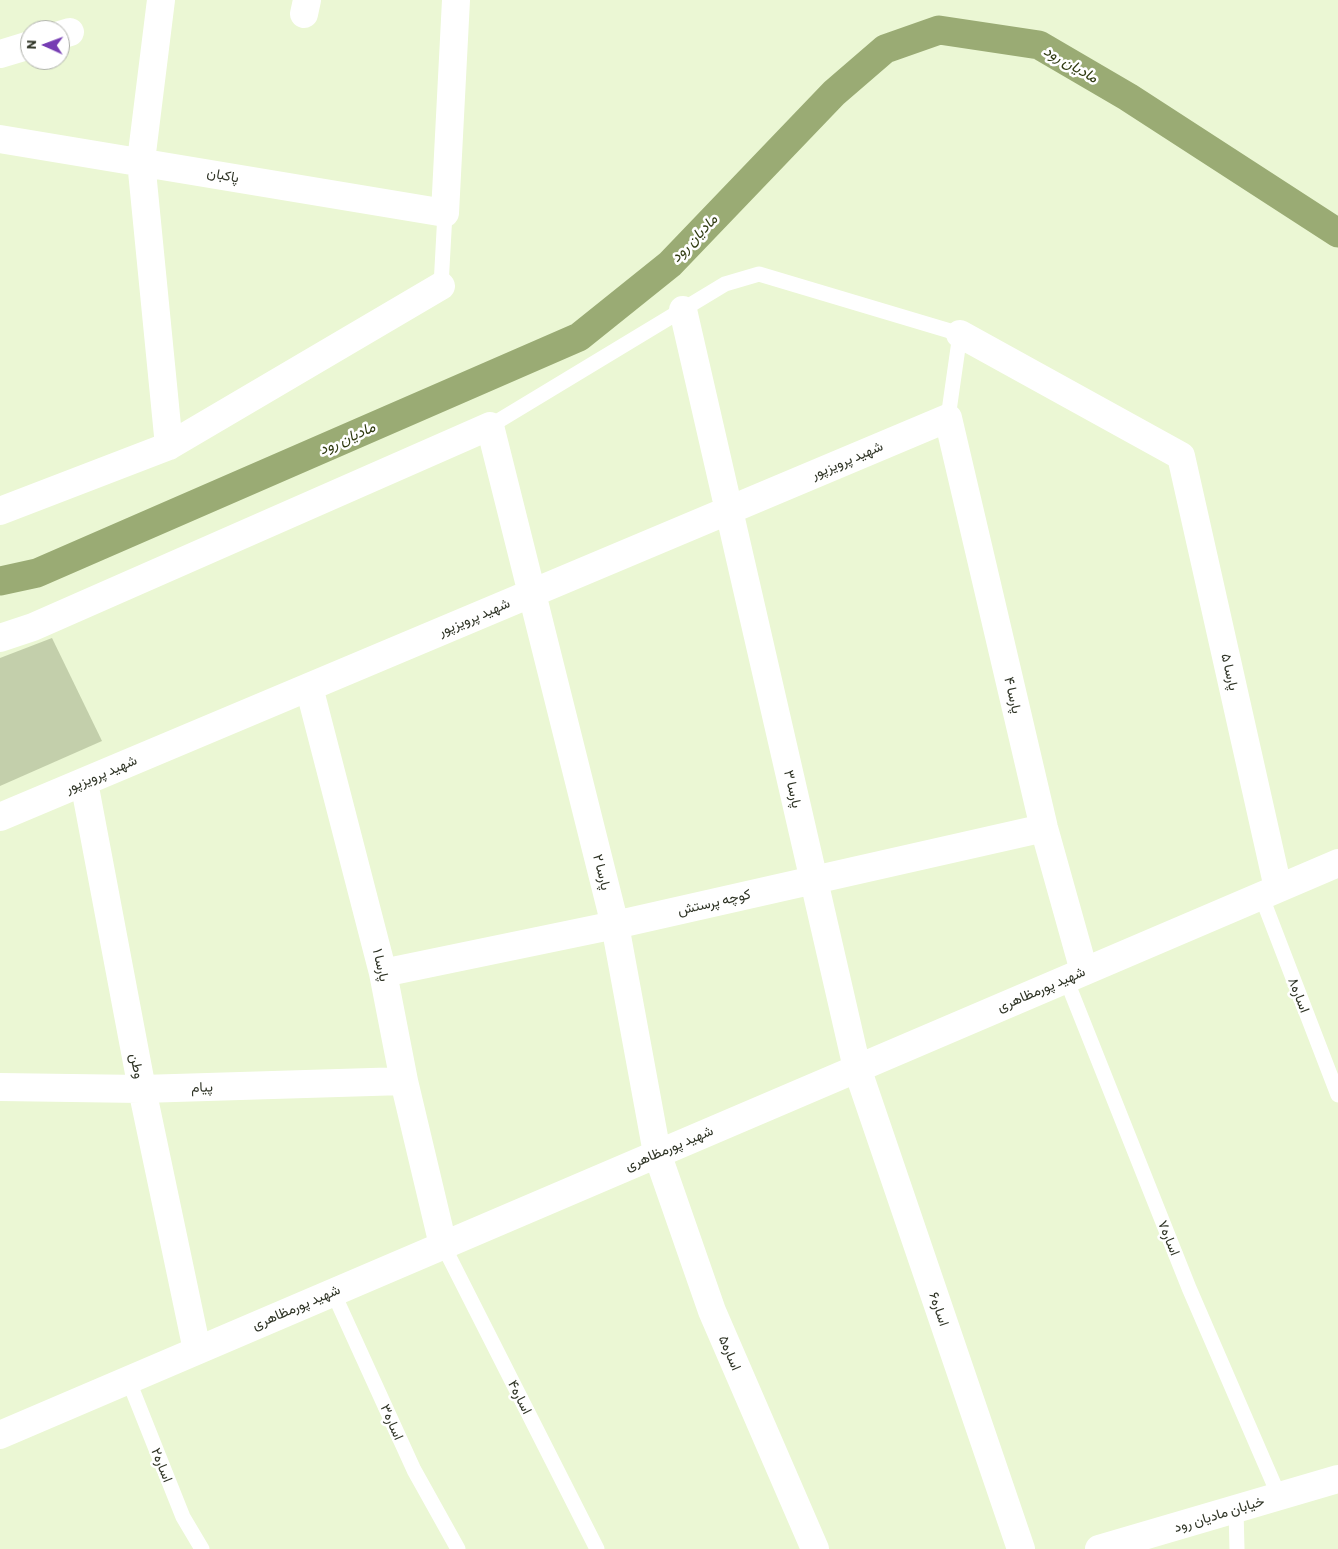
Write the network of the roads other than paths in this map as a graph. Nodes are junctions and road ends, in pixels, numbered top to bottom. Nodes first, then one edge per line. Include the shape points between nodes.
1 (161, 0) edge
2 (456, 0) edge
3 (20, 47) edge
4 (0, 54) edge
5 (0, 139) edge
6 (140, 161) junction
7 (445, 213) junction
8 (441, 286) joint
9 (683, 310) junction
10 (960, 334) junction
11 (948, 418) junction
12 (490, 426) junction
13 (168, 446) junction
14 (729, 510) junction
15 (0, 511) edge
16 (532, 593) junction
17 (0, 638) edge
18 (309, 687) junction
19 (84, 782) junction
20 (0, 817) edge
21 (1044, 828) junction
22 (1338, 862) edge
23 (814, 879) junction
24 (1269, 892) junction
25 (615, 925) junction
26 (383, 974) junction
27 (1075, 975) junction
28 (857, 1068) junction
29 (404, 1081) junction
30 (0, 1087) edge
31 (142, 1088) junction
32 (1338, 1095) edge
33 (657, 1153) junction
34 (443, 1245) junction
35 (333, 1292) junction
36 (197, 1350) junction
37 (128, 1379) junction
38 (0, 1435) edge
39 (1338, 1479) edge
40 (1279, 1496) junction
41 (1236, 1510) junction
42 (202, 1549) edge
43 (458, 1549) edge
44 (597, 1549) edge
45 (815, 1549) edge
46 (1021, 1549) edge
47 (1099, 1549) edge
48 (1237, 1549) edge

1 - 6 street
2 - 7 street
3 - 4 street
5 - 6 street, پاکبان
6 - 7 street, پاکبان
6 - 13 street
7 - 8 lane
8 - 13 street
9 - 10 lane via 724,284 759,274
9 - 12 lane
9 - 14 street, پارسا ۳
10 - 11 lane
10 - 24 street, پارسا ۵ via 1181,456
11 - 14 street, شهید پرویزپور
11 - 21 street, پارسا ۴
12 - 16 street, پارسا ۲
12 - 17 street via 33,627
13 - 15 street
14 - 16 street, شهید پرویزپور
14 - 23 street, پارسا ۳
16 - 18 street, شهید پرویزپور
16 - 25 street, پارسا ۲
18 - 19 street, شهید پرویزپور
18 - 26 street, پارسا ۱
19 - 20 street, شهید پرویزپور
19 - 31 street, وطن
21 - 23 street, کوچه پرستش
21 - 27 street, پارسا ۴
22 - 24 street, شهید پورمظاهری
23 - 25 street, کوچه پرستش
23 - 28 street, پارسا ۳
24 - 27 street, شهید پورمظاهری
24 - 32 lane, اساره۸
25 - 26 street, کوچه پرستش
25 - 33 street, پارسا ۲
26 - 29 street, پارسا ۱
27 - 28 street, شهید پورمظاهری
27 - 40 lane, اساره۷ via 1189,1288
28 - 33 street, شهید پورمظاهری
28 - 46 street, اساره۶
29 - 31 street, پیام
29 - 34 street, پارسا ۱
30 - 31 street, پیام
31 - 36 street, وطن
33 - 34 street, شهید پورمظاهری
33 - 45 street, اساره۵ via 712,1311
34 - 35 street, شهید پورمظاهری
34 - 44 lane, اساره۴
35 - 36 street, شهید پورمظاهری
35 - 43 lane, اساره۳ via 414,1470
36 - 37 street, شهید پورمظاهری
37 - 38 street, شهید پورمظاهری
37 - 42 lane, اساره۲ via 183,1518
39 - 40 street, خیابان مادیان رود
40 - 41 street, خیابان مادیان رود
41 - 47 street, خیابان مادیان رود
41 - 48 lane

